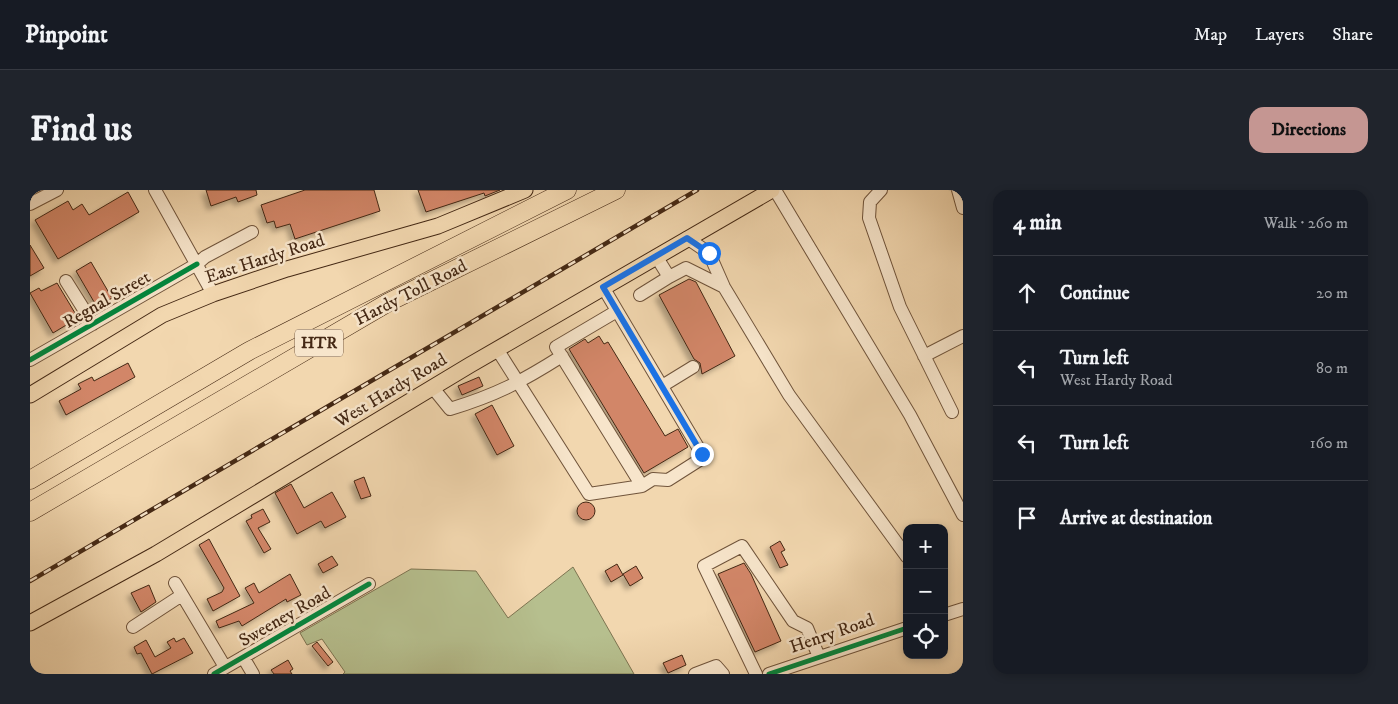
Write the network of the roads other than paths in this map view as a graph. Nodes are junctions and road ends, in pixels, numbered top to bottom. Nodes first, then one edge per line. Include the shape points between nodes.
1 (57, 190) edge
2 (155, 190) edge
3 (526, 190) edge
4 (567, 190) edge
5 (616, 190) edge
6 (773, 190) edge
7 (881, 190) edge
8 (958, 190) edge
9 (30, 204) edge
10 (963, 208) edge
11 (252, 232) dead end
12 (687, 238) junction
13 (656, 256) junction
14 (198, 264) junction
15 (669, 277) junction
16 (66, 280) dead end
17 (603, 287) junction
18 (724, 287) junction
19 (213, 294) junction
20 (640, 295) dead end
21 (617, 310) junction
22 (93, 324) junction
23 (963, 336) edge
24 (497, 349) junction
25 (562, 356) junction
26 (924, 356) junction
27 (30, 360) edge
28 (693, 367) dead end
29 (519, 383) junction
30 (662, 386) junction
31 (433, 388) junction
32 (30, 395) edge
33 (952, 412) dead end
34 (30, 480) edge
35 (642, 486) junction
36 (30, 512) edge
37 (963, 514) edge
38 (903, 551) edge
39 (175, 583) dead end
40 (369, 584) dead end
41 (182, 595) junction
42 (963, 609) edge
43 (948, 612) edge
44 (30, 623) edge
45 (133, 627) dead end
46 (903, 629) edge
47 (243, 657) junction
48 (819, 657) junction
49 (225, 667) junction
50 (214, 674) edge
51 (252, 674) edge
52 (695, 674) edge
53 (723, 674) edge
54 (756, 674) edge
55 (769, 674) edge

1 - 9 street
2 - 14 street
3 - 19 main road, East Hardy Road via 438,226 287,269
4 - 34 highway, Hardy Toll Road / HTR via 249,351
5 - 36 highway, Hardy Toll Road / HTR via 389,302
6 - 12 main road, West Hardy Road
6 - 37 street via 910,415
7 - 26 street via 870,202 869,218 900,307
8 - 10 street
11 - 14 street, Regnal Street
12 - 13 main road, West Hardy Road
12 - 18 street via 709,253
13 - 15 street
13 - 17 main road, West Hardy Road
14 - 19 street
14 - 22 street, Regnal Street
15 - 18 street via 686,268
15 - 20 street
16 - 22 street
17 - 21 street
17 - 24 main road, West Hardy Road
18 - 38 street via 789,394
19 - 32 main road, East Hardy Road via 162,315
21 - 25 street via 556,347
21 - 30 street
22 - 27 street, Regnal Street
23 - 26 street
24 - 29 street
24 - 31 main road, West Hardy Road
25 - 29 street
25 - 35 street
26 - 33 street
28 - 30 street
29 - 31 street via 488,398 450,408
29 - 35 street via 589,494
30 - 35 street via 702,454 701,459 668,480 653,479
31 - 44 main road, West Hardy Road via 156,554
39 - 41 street
40 - 47 street, Sweeney Road
41 - 45 street
41 - 49 street
42 - 43 street
46 - 48 street, Henry Road
47 - 49 street, Sweeney Road
47 - 51 street
48 - 54 street via 807,628 793,621 742,546 704,566
48 - 55 street, Henry Road
49 - 50 street, Sweeney Road
52 - 53 street via 716,666

